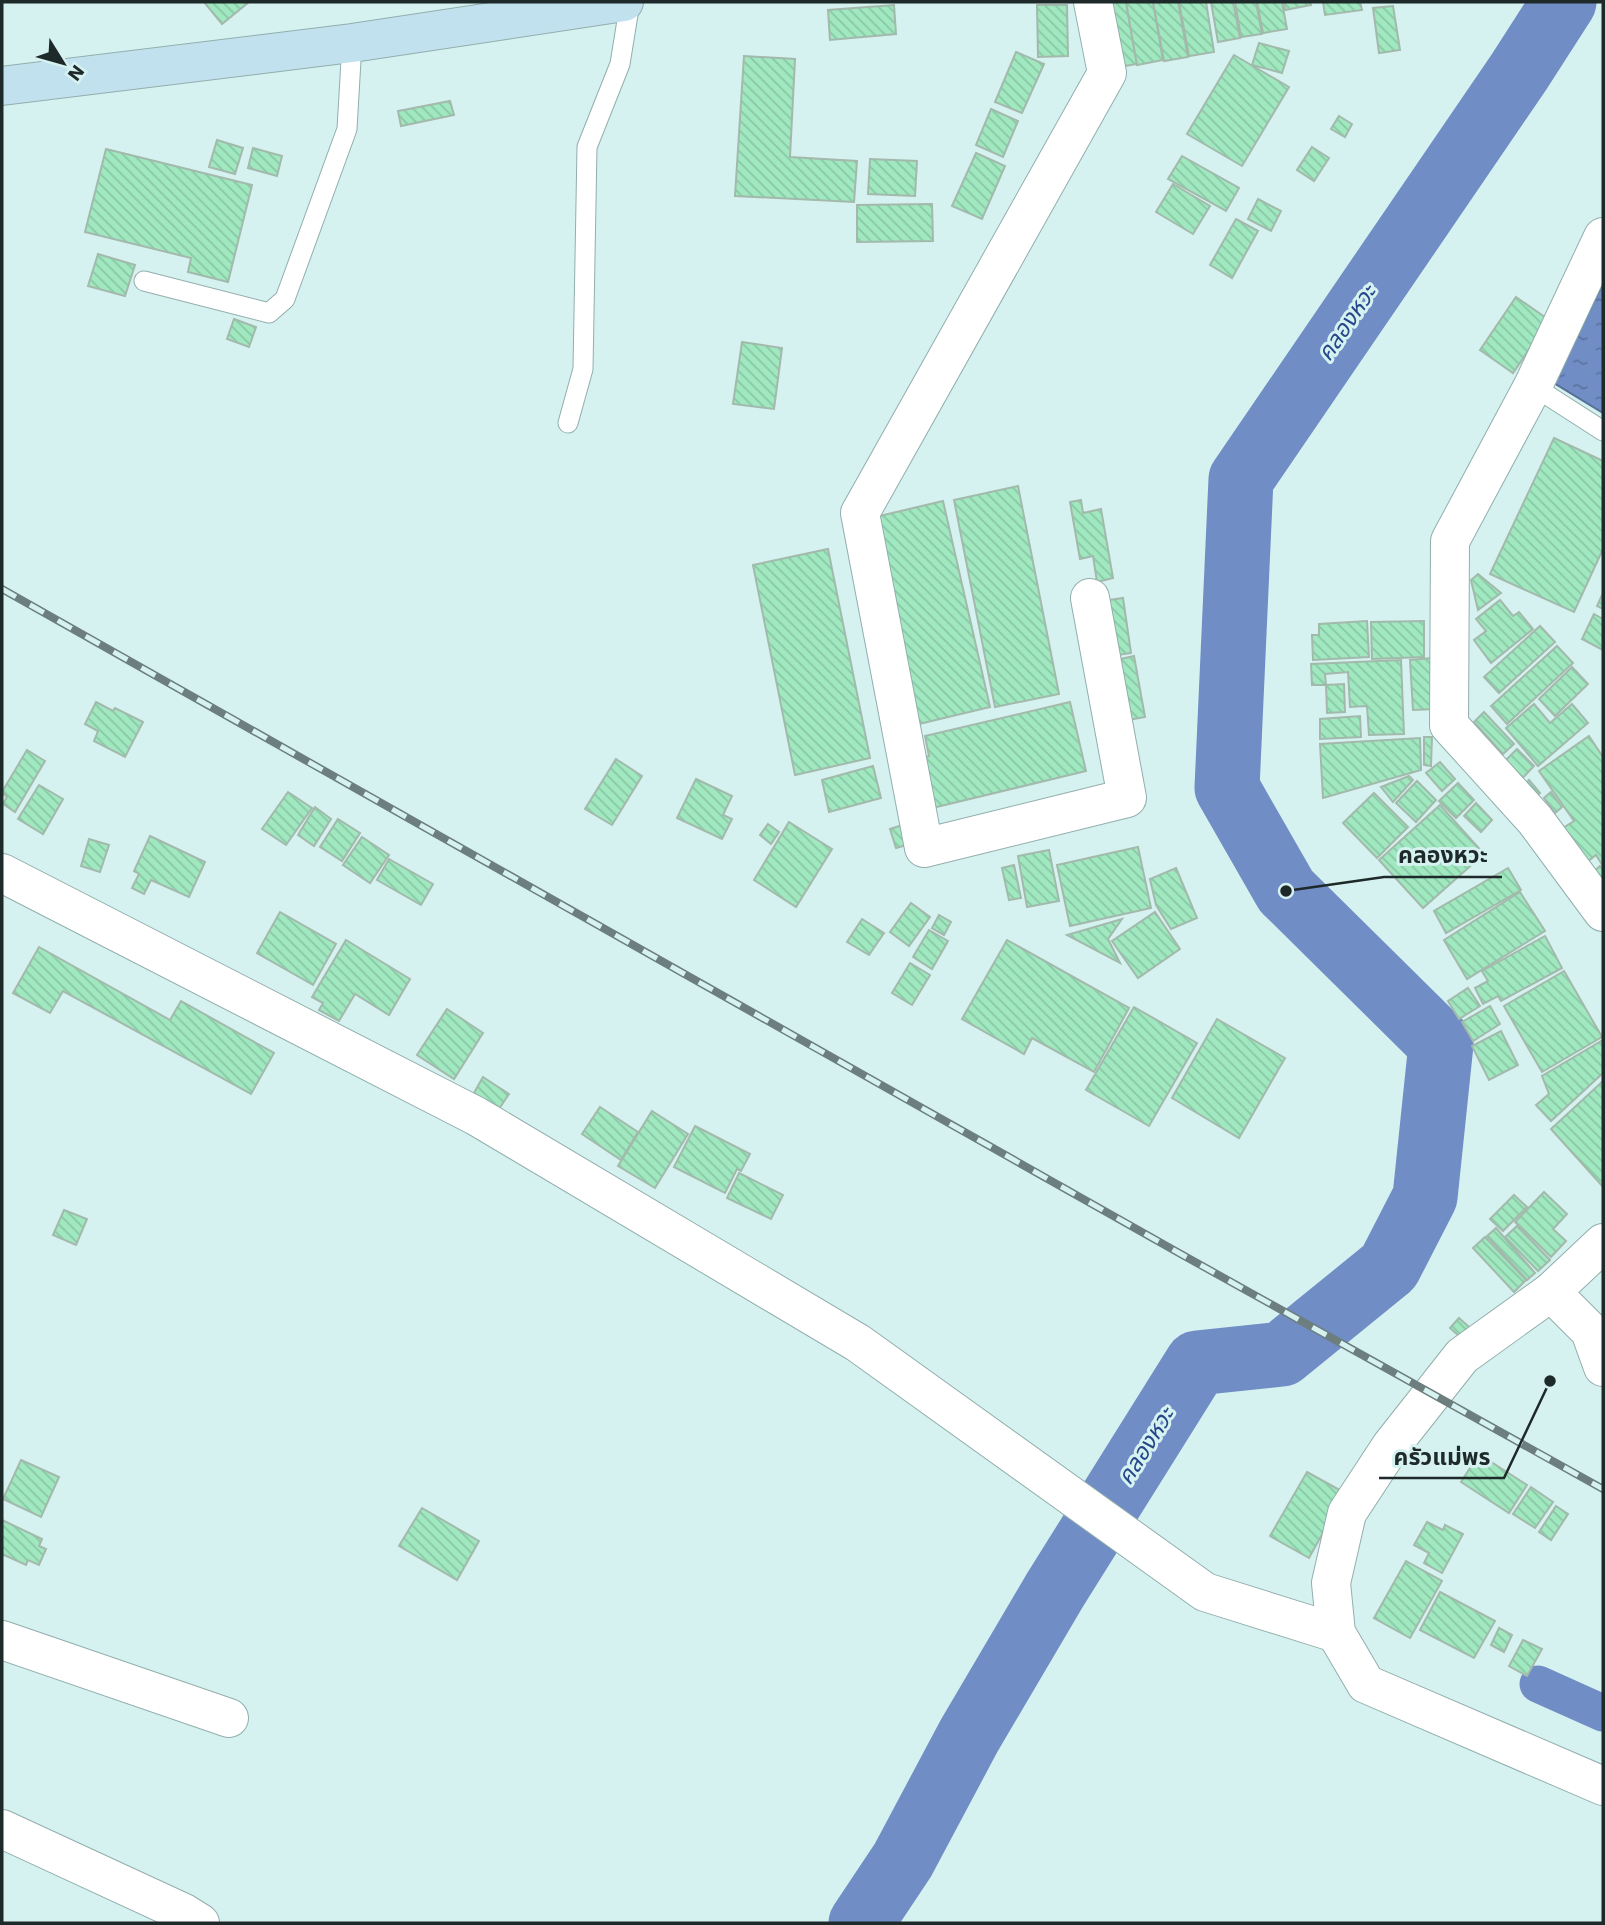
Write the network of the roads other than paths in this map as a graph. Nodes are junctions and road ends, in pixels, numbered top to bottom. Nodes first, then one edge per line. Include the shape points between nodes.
1 (627, 2) edge
2 (1093, 2) edge
3 (352, 43) junction
4 (2, 86) edge
5 (1603, 237) edge
6 (144, 281) dead end
7 (1533, 386) junction
8 (568, 423) dead end
9 (1603, 431) edge
10 (1090, 598) dead end
11 (2, 873) edge
12 (1603, 912) edge
13 (1603, 1242) edge
14 (1551, 1292) junction
15 (1603, 1367) edge
16 (1336, 1633) junction
17 (2, 1640) edge
18 (229, 1718) dead end
19 (1603, 1786) edge
20 (2, 1829) edge
21 (200, 1923) edge

1 - 3 street
1 - 8 lane via 620,64 587,147 583,369
2 - 10 street via 1107,73 860,513 924,848 1128,798
3 - 4 street
3 - 6 lane via 348,129 285,299 269,313
5 - 7 street
7 - 9 lane
7 - 12 street via 1450,541 1448,725 1535,820
11 - 16 street via 476,1116 858,1343 1205,1592
13 - 14 street
14 - 15 street via 1590,1331
14 - 16 street via 1462,1356 1391,1446 1347,1513 1331,1583
16 - 19 street via 1366,1684
17 - 18 street
20 - 21 street

